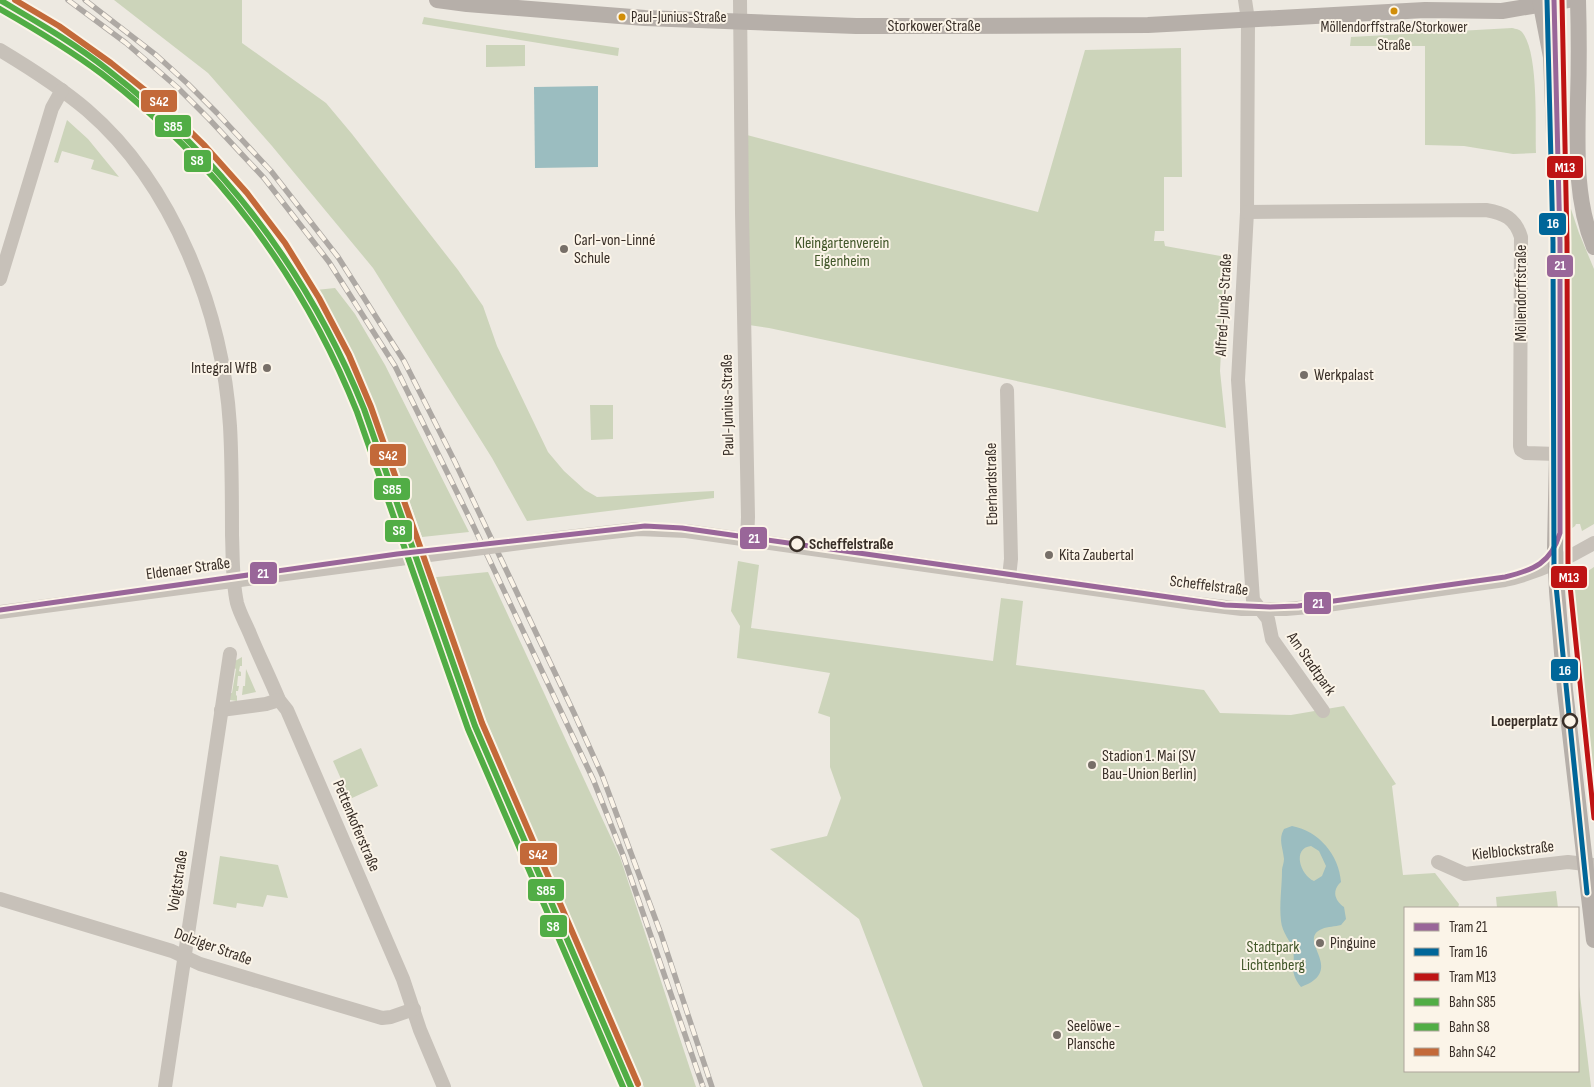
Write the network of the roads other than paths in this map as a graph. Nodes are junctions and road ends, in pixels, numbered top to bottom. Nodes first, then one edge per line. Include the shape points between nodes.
1 (437, 0) edge
2 (740, 0) edge
3 (1245, 0) edge
4 (1474, 0) edge
5 (1568, 0) edge
6 (1578, 0) edge
7 (1540, 2) edge
8 (1432, 9) junction
9 (1248, 20) junction
10 (741, 21) junction
11 (0, 50) edge
12 (62, 90) junction
13 (1247, 212) junction
14 (1594, 247) edge
15 (0, 279) edge
16 (1007, 390) dead end
17 (1557, 454) junction
18 (559, 538) joint
19 (747, 540) junction
20 (1594, 544) edge
21 (1555, 565) junction
22 (1009, 577) junction
23 (233, 580) junction
24 (1261, 609) junction
25 (0, 612) edge
26 (230, 654) dead end
27 (278, 700) junction
28 (221, 710) junction
29 (1323, 711) dead end
30 (1438, 862) dead end
31 (1590, 865) edge
32 (0, 900) edge
33 (1594, 940) edge
34 (184, 956) junction
35 (414, 1009) junction
36 (166, 1087) edge
37 (444, 1087) edge

1 - 10 main road, Storkower Straße via 622,17
2 - 10 street, Paul-Junius-Straße
3 - 9 street, Alfred-Jung-Straße
4 - 8 main road, Storkower Straße
5 - 7 main road, Storkower Straße
6 - 14 main road via 1577,151 1581,202
7 - 8 main road, Storkower Straße via 1502,11
7 - 17 main road via 1553,76 1557,210
8 - 9 main road, Storkower Straße
9 - 10 main road, Storkower Straße via 1148,25 944,26
9 - 13 street, Alfred-Jung-Straße
10 - 19 street, Paul-Junius-Straße
11 - 12 street, Pettenkoferstraße
12 - 15 street via 52,108
12 - 23 street, Pettenkoferstraße via 122,146 152,186 180,236 202,289 224,370 228,405
13 - 17 street, Möllendorffstraße via 1486,210 1513,220 1521,236 1520,446 1526,453
13 - 24 street, Alfred-Jung-Straße via 1238,380 1253,600
16 - 22 street, Eberhardstraße
17 - 21 main road
18 - 19 street, Scheffelstraße via 663,529
18 - 23 street, Eldenaer Straße, bridge
19 - 22 street, Scheffelstraße
20 - 21 street
21 - 24 street, Scheffelstraße via 1505,580 1320,606
21 - 31 main road via 1565,690
22 - 24 street, Scheffelstraße via 1224,607
23 - 25 street, Eldenaer Straße
23 - 27 street, Pettenkoferstraße via 240,611
24 - 29 street, Am Stadtpark via 1268,619 1272,639
26 - 28 street, Voigtstraße
27 - 28 street
27 - 35 street, Pettenkoferstraße via 287,710
28 - 34 street, Voigtstraße
30 - 31 street, Kielblockstraße via 1465,874 1568,862
31 - 33 main road
32 - 34 street, Dolziger Straße
34 - 35 street, Dolziger Straße via 200,964 382,1018
34 - 36 street, Voigtstraße
35 - 37 street, Pettenkoferstraße via 422,1037

